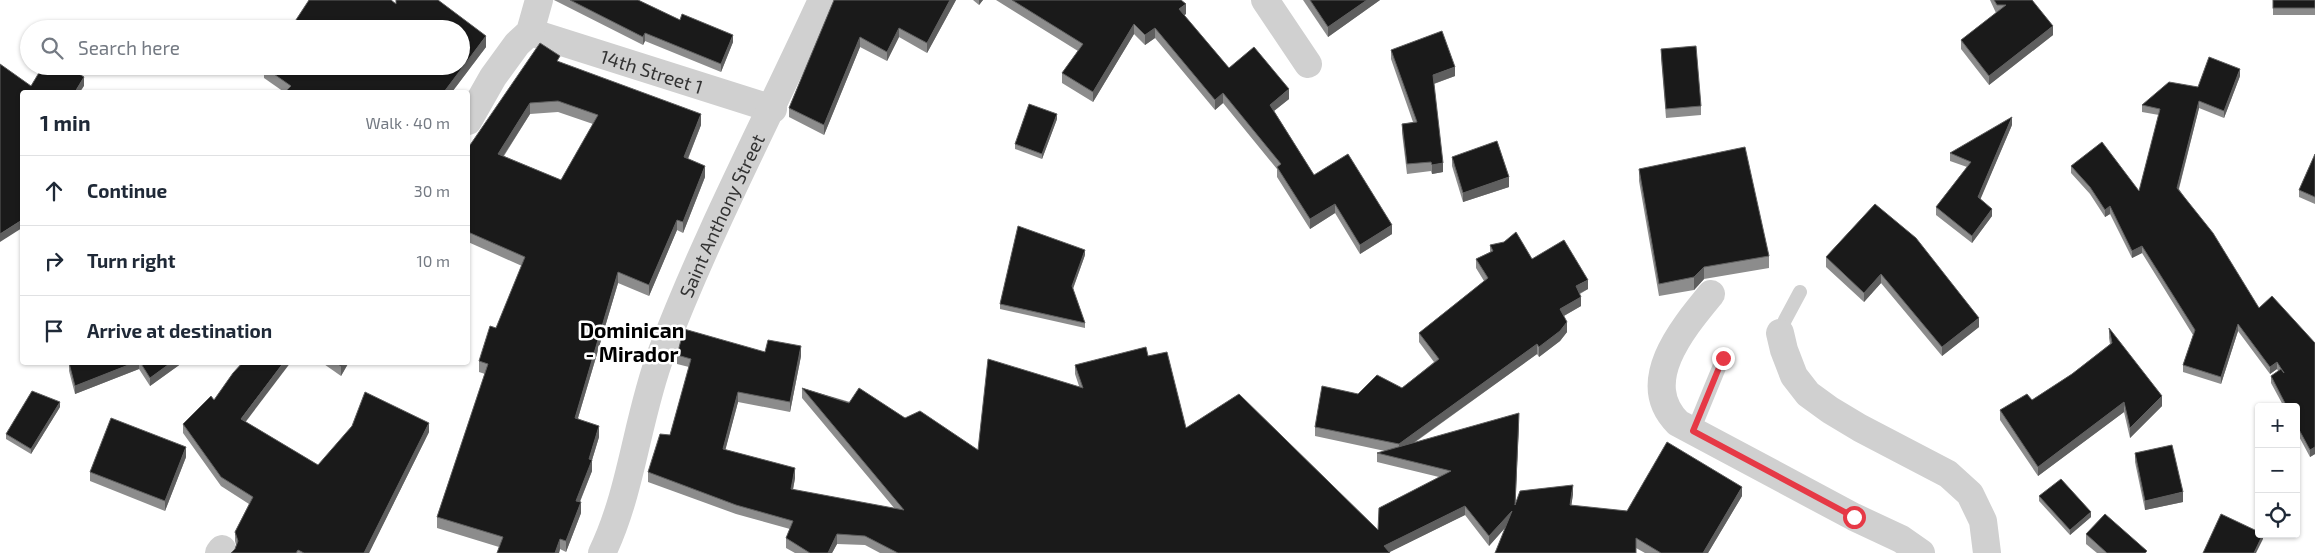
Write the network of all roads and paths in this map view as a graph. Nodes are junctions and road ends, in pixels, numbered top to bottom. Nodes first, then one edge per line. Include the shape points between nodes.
1 (539, 0) edge
2 (822, 0) edge
3 (1265, 0) edge
4 (530, 32) junction
5 (1308, 64) dead end
6 (773, 109) junction
7 (470, 117) edge
8 (1800, 292) dead end
9 (1711, 294) dead end
10 (1780, 332) joint
11 (1723, 358) dead end
12 (1693, 431) junction
13 (602, 553) edge
14 (1922, 553) edge
15 (1987, 553) edge

1 - 4 street
2 - 6 street, Saint Anthony Street
3 - 5 street
4 - 6 street, 14th Street 1
4 - 7 street via 493,77
6 - 13 street, Saint Anthony Street via 726,201 661,356 610,538
8 - 10 lane
9 - 12 street via 1681,333 1668,356 1663,377 1663,401 1668,414
10 - 15 street via 1794,376 1808,394 1860,428 1948,474 1970,494 1983,521
11 - 12 lane
12 - 14 street

